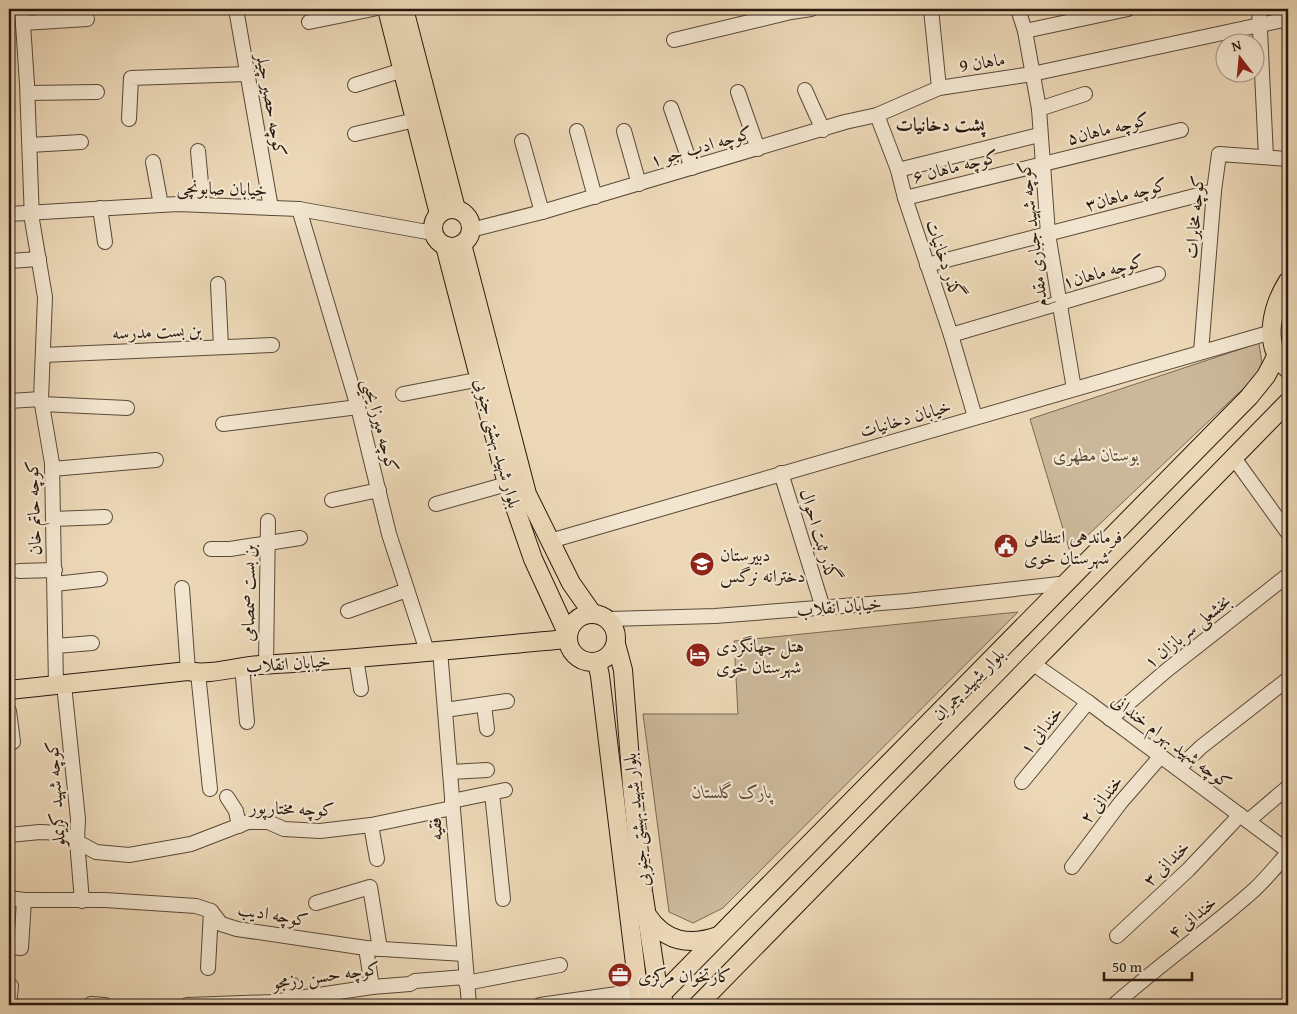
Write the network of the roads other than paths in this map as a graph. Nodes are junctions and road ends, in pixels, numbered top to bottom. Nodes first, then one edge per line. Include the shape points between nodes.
1 (22, 9) edge
2 (236, 9) edge
3 (373, 9) edge
4 (387, 9) edge
5 (404, 9) edge
6 (811, 9) edge
7 (931, 9) edge
8 (1018, 9) edge
9 (1128, 9) edge
10 (1259, 9) edge
11 (791, 10) edge
12 (87, 19) dead end
13 (1288, 20) edge
14 (310, 22) dead end
15 (23, 23) junction
16 (1261, 24) junction
17 (1025, 31) junction
18 (674, 40) dead end
19 (403, 70) junction
20 (248, 74) junction
21 (1032, 74) junction
22 (355, 85) dead end
23 (939, 88) junction
24 (805, 90) dead end
25 (97, 92) dead end
26 (738, 92) dead end
27 (28, 93) junction
28 (1085, 94) dead end
29 (672, 108) dead end
30 (1039, 109) junction
31 (877, 115) junction
32 (129, 120) dead end
33 (416, 120) junction
34 (824, 130) junction
35 (1181, 130) dead end
36 (577, 131) dead end
37 (624, 132) dead end
38 (355, 134) dead end
39 (1039, 135) junction
40 (522, 140) dead end
41 (81, 142) dead end
42 (30, 145) junction
43 (758, 149) junction
44 (198, 151) dead end
45 (1266, 158) junction
46 (1288, 159) edge
47 (153, 162) dead end
48 (1043, 163) junction
49 (692, 168) junction
50 (898, 170) junction
51 (639, 184) junction
52 (1214, 191) junction
53 (595, 197) junction
54 (905, 198) junction
55 (161, 205) junction
56 (203, 205) junction
57 (100, 208) junction
58 (271, 208) junction
59 (299, 209) junction
60 (456, 209) junction
61 (32, 212) junction
62 (542, 212) junction
63 (9, 214) edge
64 (438, 214) junction
65 (1048, 234) junction
66 (466, 237) junction
67 (439, 240) junction
68 (105, 242) dead end
69 (39, 259) junction
70 (9, 261) edge
71 (928, 264) junction
72 (1158, 274) dead end
73 (1288, 281) edge
74 (218, 284) dead end
75 (1059, 304) junction
76 (1272, 332) junction
77 (951, 335) junction
78 (272, 344) dead end
79 (221, 347) junction
80 (1201, 352) junction
81 (43, 354) junction
82 (1283, 362) edge
83 (481, 379) junction
84 (1074, 389) junction
85 (403, 394) dead end
86 (9, 401) edge
87 (42, 401) junction
88 (1288, 402) edge
89 (358, 407) junction
90 (128, 408) dead end
91 (975, 417) junction
92 (223, 424) dead end
93 (1234, 458) junction
94 (156, 460) dead end
95 (52, 469) junction
96 (781, 473) junction
97 (507, 484) junction
98 (379, 490) junction
99 (332, 500) dead end
100 (436, 504) dead end
101 (105, 517) dead end
102 (53, 519) junction
103 (268, 521) dead end
104 (1288, 533) edge
105 (300, 538) dead end
106 (550, 541) junction
107 (268, 543) junction
108 (211, 549) dead end
109 (19, 571) dead end
110 (1288, 575) edge
111 (55, 577) junction
112 (100, 579) dead end
113 (571, 583) junction
114 (1068, 583) junction
115 (182, 588) dead end
116 (407, 590) junction
117 (548, 593) junction
118 (823, 608) junction
119 (348, 611) dead end
120 (592, 613) junction
121 (609, 619) junction
122 (568, 637) junction
123 (92, 643) dead end
124 (616, 644) junction
125 (56, 646) junction
126 (433, 651) junction
127 (356, 658) junction
128 (597, 662) junction
129 (1032, 663) junction
130 (266, 665) junction
131 (242, 666) junction
132 (193, 672) junction
133 (1288, 679) edge
134 (60, 685) junction
135 (360, 688) dead end
136 (9, 690) edge
137 (507, 701) dead end
138 (1088, 702) junction
139 (484, 704) junction
140 (444, 710) junction
141 (9, 711) edge
142 (1110, 719) junction
143 (247, 722) dead end
144 (487, 729) dead end
145 (13, 742) dead end
146 (1160, 756) junction
147 (1178, 769) junction
148 (487, 770) dead end
149 (450, 772) junction
150 (1022, 782) dead end
151 (1288, 787) edge
152 (210, 789) dead end
153 (227, 797) dead end
154 (452, 804) junction
155 (1244, 818) junction
156 (371, 825) junction
157 (239, 826) junction
158 (9, 835) edge
159 (76, 841) junction
160 (1288, 852) edge
161 (377, 859) dead end
162 (1072, 867) dead end
163 (9, 898) edge
164 (503, 899) dead end
165 (24, 900) junction
166 (82, 901) junction
167 (316, 903) dead end
168 (210, 911) junction
169 (647, 915) junction
170 (719, 936) junction
171 (1117, 936) dead end
172 (9, 947) edge
173 (373, 949) junction
174 (464, 954) junction
175 (560, 965) dead end
176 (208, 968) dead end
177 (466, 980) junction
178 (293, 985) dead end
179 (11, 986) dead end
180 (372, 987) junction
181 (639, 998) edge
182 (291, 1000) junction
183 (659, 1002) edge
184 (9, 1005) edge
185 (186, 1005) edge
186 (469, 1005) edge
187 (540, 1005) edge
188 (698, 1005) edge
189 (1114, 1005) edge

1 - 15 street, کوچه حاتم خان
2 - 20 street, کوچه حصیر چیلر
3 - 14 street
4 - 19 main road
5 - 60 main road
6 - 11 street
7 - 23 street
8 - 17 street, کوچه شهید جباری مقدم
9 - 17 street
10 - 16 street
11 - 18 street
12 - 15 street
13 - 16 street, ماهان 9
15 - 27 street, کوچه حاتم خان
16 - 21 street, ماهان 9
16 - 45 street
17 - 21 street, کوچه شهید جباری مقدم
19 - 22 street
19 - 33 main road
20 - 32 street via 131,78
20 - 58 street, کوچه حصیر چیلر
21 - 23 street, ماهان 9
21 - 30 street, کوچه شهید جباری مقدم
23 - 31 street, کوچه ادب جو ۱
24 - 34 street
25 - 27 street
26 - 43 street
27 - 42 street, کوچه حاتم خان
28 - 30 street
29 - 49 street
30 - 39 street, کوچه شهید جباری مقدم
31 - 34 street, کوچه ادب جو ۱
31 - 50 street, گذر دخانیات
33 - 38 street
33 - 64 main road
34 - 43 street, کوچه ادب جو ۱
35 - 48 street, کوچه ماهان۵
36 - 53 street
37 - 51 street
39 - 48 street, کوچه شهید جباری مقدم
39 - 50 street
40 - 62 street
41 - 42 street
42 - 61 street, کوچه حاتم خان
43 - 49 street, کوچه ادب جو ۱
44 - 56 street
45 - 46 street, کوچه مخابرات
45 - 52 street, کوچه مخابرات via 1218,154
47 - 55 street
48 - 54 street, کوچه ماهان ۶
48 - 65 street, کوچه شهید جباری مقدم
49 - 51 street, کوچه ادب جو ۱
50 - 54 street, گذر دخانیات
51 - 53 street, کوچه ادب جو ۱
52 - 65 street, کوچه ماهان۳
52 - 80 street, کوچه مخابرات
53 - 62 street, کوچه ادب جو ۱
54 - 71 street, گذر دخانیات
55 - 56 street, خیابان صابونچی
55 - 57 street, خیابان صابونچی
56 - 58 street, خیابان صابونچی
57 - 61 street, خیابان صابونچی
57 - 68 street
58 - 59 street, خیابان صابونچی
59 - 67 street, خیابان صابونچی
59 - 89 street, کوچه میرزا یحیی
60 - 64 main road
60 - 66 main road via 470,221
61 - 63 street, خیابان صابونچی
61 - 69 street, کوچه حاتم خان
62 - 66 street, کوچه ادب جو ۱
64 - 67 main road via 433,223
65 - 71 street, کوچه ماهان۳
65 - 75 street, کوچه شهید جباری مقدم
66 - 67 main road via 454,247
66 - 106 main road, بلوار شهید بهشتی جنوبی via 527,494
67 - 83 main road, بلوار شهید بهشتی جنوبی
69 - 70 street
69 - 81 street, کوچه حاتم خان via 45,297
71 - 77 street, گذر دخانیات
72 - 75 street, کوچه ماهان۱
73 - 76 main road via 1276,304
74 - 79 street
75 - 77 street, کوچه ماهان۱
75 - 84 street, کوچه شهید جباری مقدم
76 - 80 street, خیابان دخانیات
76 - 82 main road via 1273,344
77 - 91 street, گذر دخانیات
78 - 79 street, بن بست مدرسه
79 - 81 street, بن بست مدرسه
80 - 84 street, خیابان دخانیات
81 - 87 street, کوچه حاتم خان
82 - 114 main road, بلوار شهید چمران
83 - 85 street
83 - 97 main road, بلوار شهید بهشتی جنوبی
84 - 91 street, خیابان دخانیات
86 - 87 street
87 - 90 street
87 - 95 street, کوچه حاتم خان
88 - 93 main road, بلوار شهید چمران
89 - 92 street
89 - 98 street, کوچه میرزا یحیی
91 - 96 street, خیابان دخانیات
93 - 104 street
93 - 129 main road, بلوار شهید چمران
94 - 95 street
95 - 102 street, کوچه حاتم خان
96 - 106 street, خیابان دخانیات
96 - 118 street, گذر ثبت احوال
97 - 100 street
97 - 117 main road, بلوار شهید بهشتی جنوبی
98 - 99 street
98 - 116 street, کوچه میرزا یحیی
101 - 102 street
102 - 111 street, کوچه حاتم خان
103 - 107 street, بن بست صمصامی
105 - 107 street
106 - 113 main road, بلوار شهید بهشتی جنوبی
107 - 108 street
107 - 130 street, بن بست صمصامی
109 - 111 street
110 - 142 street, بخشعلی سربازان ۱
111 - 112 street
111 - 125 street, کوچه حاتم خان
113 - 117 main road via 564,594
113 - 120 main road, بلوار شهید بهشتی جنوبی
114 - 118 street, خیابان انقلاب
114 - 170 main road, بلوار شهید چمران
115 - 132 street
116 - 119 street
116 - 126 street, کوچه میرزا یحیی
117 - 122 main road, بلوار شهید بهشتی جنوبی
118 - 121 street, خیابان انقلاب
120 - 121 main road
120 - 122 main road via 578,617
121 - 124 main road via 616,631
122 - 126 main road, خیابان انقلاب
122 - 128 main road via 574,654 589,662
123 - 125 street
124 - 128 main road via 609,656
124 - 169 main road, بلوار شهید بهشتی جنوبی via 623,670
125 - 134 street, کوچه حاتم خان
126 - 127 main road, خیابان انقلاب
126 - 140 street, فقیه
127 - 130 main road, خیابان انقلاب
127 - 135 street
128 - 181 main road, بلوار شهید بهشتی جنوبی
129 - 138 street, کوچه شهید بهرام خندانی
129 - 188 main road, بلوار شهید چمران
130 - 131 main road, خیابان انقلاب
131 - 132 main road, خیابان انقلاب
131 - 143 street
132 - 134 main road, خیابان انقلاب
132 - 152 street
133 - 147 street
134 - 136 main road, خیابان انقلاب
134 - 159 street, کوچه شهید کریملو via 78,819
137 - 139 street
138 - 142 street, کوچه شهید بهرام خندانی
138 - 150 street, خندانی ۱
139 - 140 street
139 - 144 street
140 - 149 street, فقیه
141 - 145 street
142 - 146 street, کوچه شهید بهرام خندانی
146 - 147 street, کوچه شهید بهرام خندانی
146 - 162 street, خندانی ۲
147 - 155 street, کوچه شهید بهرام خندانی
148 - 149 street
149 - 154 street, فقیه
151 - 155 street, خندانی ۳
153 - 157 street via 236,811
154 - 156 street, کوچه مختارپور
154 - 164 street, کوچه مختارپور via 499,792
154 - 174 street, فقیه
155 - 160 street, کوچه شهید بهرام خندانی
155 - 171 street, خندانی ۳
156 - 157 street, کوچه مختارپور via 320,831 284,828 268,822 248,822
156 - 161 street
157 - 159 street, کوچه مختارپور via 191,844 129,855 96,852
158 - 159 street, کوچه مختارپور via 61,833
159 - 166 street, کوچه شهید کریملو
160 - 189 street, خندانی ۴ via 1256,888
163 - 165 street, کوچه ادیب
165 - 166 street, کوچه ادیب
165 - 172 street via 21,948
166 - 168 street, کوچه ادیب via 196,906
167 - 173 street via 370,886
168 - 173 street, کوچه ادیب via 221,924 237,929
168 - 176 street
169 - 170 main road via 664,933 678,940 694,942
169 - 183 main road, بلوار شهید بهشتی جنوبی
170 - 183 main road, بلوار شهید چمران
173 - 174 street, کوچه ادیب
173 - 180 street
174 - 177 street, فقیه
175 - 177 street, کوچه حسن رزمجو
177 - 180 street, کوچه حسن رزمجو via 415,981
177 - 186 street, فقیه
178 - 182 street
179 - 184 street
180 - 182 street, کوچه حسن رزمجو
181 - 183 street
181 - 187 street
182 - 185 street, کوچه حسن رزمجو

